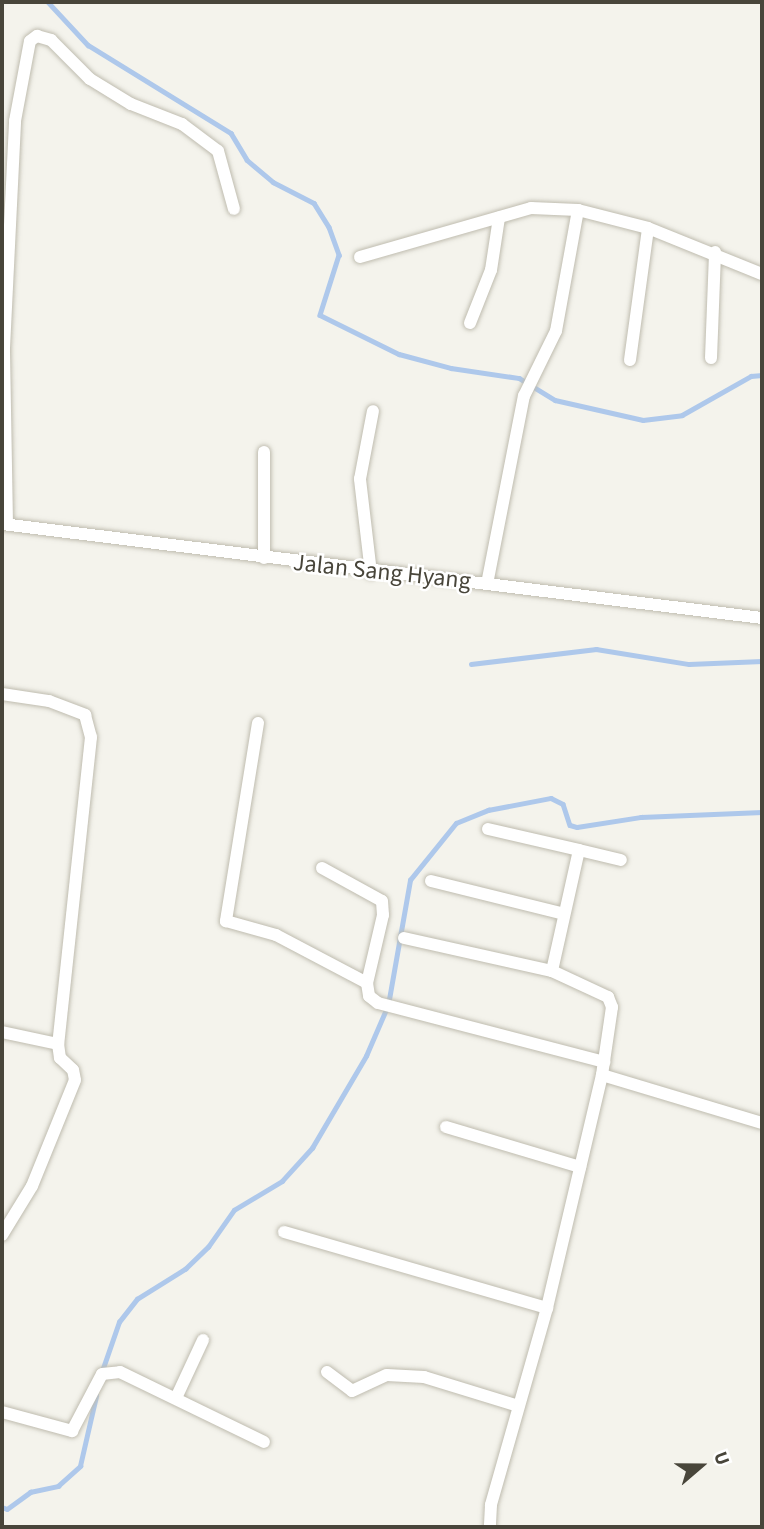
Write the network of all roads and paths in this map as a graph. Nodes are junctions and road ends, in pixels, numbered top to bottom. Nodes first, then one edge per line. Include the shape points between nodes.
1 (234, 209) dead end
2 (578, 210) junction
3 (499, 218) junction
4 (648, 228) junction
5 (715, 252) junction
6 (360, 257) dead end
7 (762, 274) edge
8 (470, 323) dead end
9 (711, 358) dead end
10 (630, 360) dead end
11 (373, 411) dead end
12 (264, 452) dead end
13 (4, 524) edge
14 (264, 558) junction
15 (371, 573) junction
16 (487, 584) junction
17 (762, 618) edge
18 (2, 694) edge
19 (258, 723) dead end
20 (488, 829) dead end
21 (579, 850) junction
22 (621, 860) dead end
23 (322, 868) dead end
24 (432, 881) dead end
25 (564, 914) junction
26 (404, 938) dead end
27 (552, 971) junction
28 (367, 983) junction
29 (2, 1032) edge
30 (58, 1044) junction
31 (603, 1068) junction
32 (762, 1123) edge
33 (446, 1126) dead end
34 (580, 1167) junction
35 (284, 1232) dead end
36 (2, 1235) edge
37 (548, 1308) junction
38 (203, 1340) dead end
39 (327, 1372) dead end
40 (176, 1398) junction
41 (518, 1406) junction
42 (2, 1412) edge
43 (264, 1441) dead end
44 (489, 1527) edge

1 - 13 street via 218,150 182,124 131,104 90,79 51,40 37,36 30,41 13,158 4,348
2 - 3 street via 546,206
2 - 4 street
2 - 16 street via 556,331 524,396
3 - 6 street
3 - 8 street via 491,270
4 - 5 street
4 - 10 street
5 - 7 street
5 - 9 street
11 - 15 street via 360,479
12 - 14 street
13 - 14 street, Jalan Sang Hyang
14 - 15 street, Jalan Sang Hyang
15 - 16 street, Jalan Sang Hyang
16 - 17 street, Jalan Sang Hyang
18 - 30 street via 64,706 85,715 90,727
19 - 28 street via 226,921 276,935
20 - 21 street
21 - 22 street
21 - 25 street
23 - 28 street via 382,901 383,915
24 - 25 street
25 - 27 street
26 - 27 street
27 - 31 street via 610,1001 613,1013
28 - 31 street via 369,996 378,1003
29 - 30 street
30 - 36 street via 60,1058 73,1070 75,1080 32,1186
31 - 32 street
31 - 34 street
33 - 34 street
34 - 37 street
35 - 37 street
37 - 41 street
38 - 40 street
39 - 41 street via 352,1391 387,1375 424,1377
40 - 42 street via 113,1372 102,1374 72,1432
40 - 43 street
41 - 44 street

